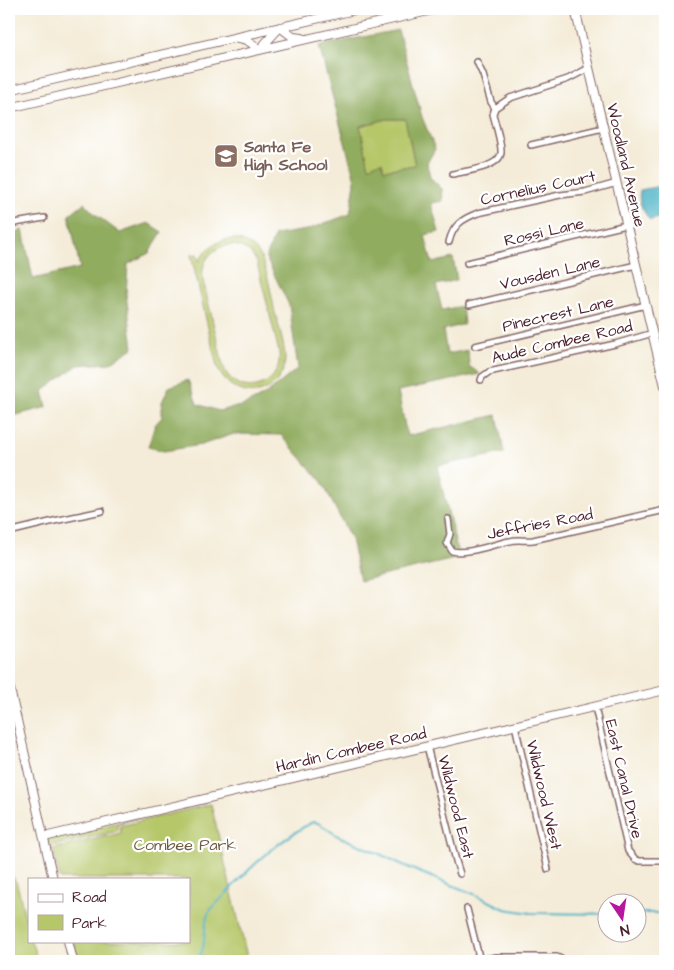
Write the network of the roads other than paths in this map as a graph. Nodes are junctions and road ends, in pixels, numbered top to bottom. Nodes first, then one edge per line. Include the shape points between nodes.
1 (359, 9) edge
2 (437, 9) edge
3 (575, 9) edge
4 (280, 27) junction
5 (235, 38) junction
6 (310, 38) junction
7 (259, 50) junction
8 (477, 62) dead end
9 (589, 68) junction
10 (9, 90) edge
11 (9, 108) edge
12 (495, 108) junction
13 (603, 128) junction
14 (531, 145) dead end
15 (452, 174) dead end
16 (617, 183) junction
17 (44, 218) dead end
18 (9, 224) edge
19 (626, 225) junction
20 (449, 242) dead end
21 (468, 263) dead end
22 (636, 265) junction
23 (469, 304) dead end
24 (646, 305) junction
25 (653, 333) junction
26 (475, 346) dead end
27 (661, 352) edge
28 (481, 380) dead end
29 (665, 386) edge
30 (665, 510) edge
31 (102, 511) dead end
32 (448, 519) dead end
33 (9, 532) edge
34 (9, 685) edge
35 (665, 692) edge
36 (594, 707) junction
37 (515, 725) junction
38 (427, 746) junction
39 (44, 837) junction
40 (665, 861) edge
41 (548, 870) dead end
42 (460, 874) dead end
43 (54, 878) edge
44 (467, 909) dead end
45 (68, 942) edge
46 (73, 961) edge
47 (480, 961) edge
48 (566, 961) edge

1 - 4 street
2 - 6 street
3 - 9 street, Woodland Avenue
4 - 5 street
4 - 6 street via 292,37
4 - 7 street
5 - 7 street via 245,39
5 - 10 street
6 - 7 street
7 - 11 street
8 - 12 street
9 - 12 street via 555,84 510,98
9 - 13 street, Woodland Avenue
12 - 15 street via 499,158 490,164
13 - 14 street
13 - 16 street, Woodland Avenue
16 - 19 street, Woodland Avenue
16 - 20 street, Cornelius Court via 478,213 456,226
17 - 18 street
19 - 21 street, Rossi Lane
19 - 22 street, Woodland Avenue
22 - 23 street, Vousden Lane
22 - 24 street, Woodland Avenue
24 - 25 street, Woodland Avenue
24 - 26 street, Pinecrest Lane
25 - 27 street, Woodland Avenue
25 - 28 street, Aude Combee Road via 489,372
27 - 29 street, Woodland Avenue
30 - 32 street, Jeffries Road via 525,542 512,540 457,552 452,551 447,543 450,534
31 - 33 street
34 - 39 street
35 - 36 street, Hardin Combee Road
36 - 37 street, Hardin Combee Road
36 - 40 street, East Canal Drive via 628,851 639,861
37 - 38 street, Hardin Combee Road
37 - 41 street, Wildwood West
38 - 39 street, Hardin Combee Road
38 - 42 street, Wildwood East
39 - 43 street
44 - 47 street
45 - 46 street
47 - 48 street via 496,957 557,957

